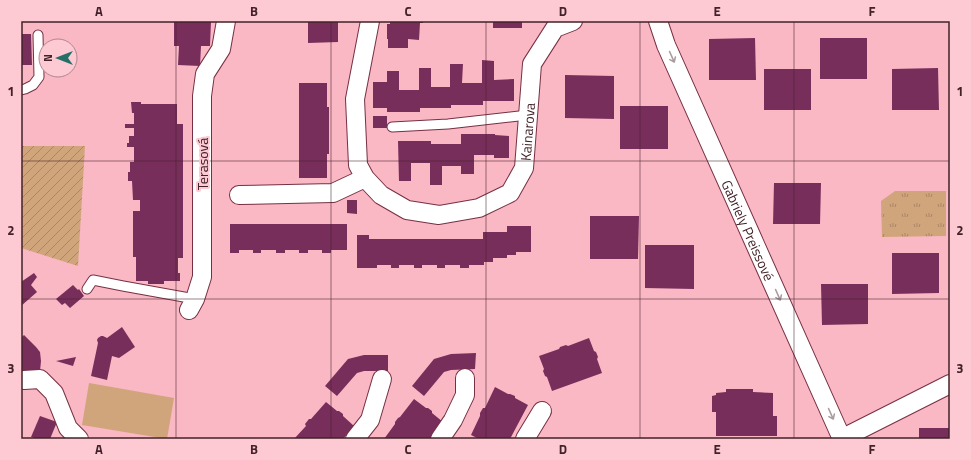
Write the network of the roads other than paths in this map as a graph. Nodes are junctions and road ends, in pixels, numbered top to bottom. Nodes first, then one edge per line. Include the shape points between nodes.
1 (226, 21) edge
2 (370, 21) edge
3 (573, 21) edge
4 (658, 21) edge
5 (555, 24) edge
6 (38, 35) dead end
7 (21, 90) edge
8 (528, 115) junction
9 (392, 127) dead end
10 (365, 178) junction
11 (239, 195) dead end
12 (87, 290) dead end
13 (192, 305) joint
14 (465, 378) dead end
15 (382, 379) dead end
16 (24, 380) dead end
17 (950, 384) edge
18 (542, 411) dead end
19 (79, 439) edge
20 (354, 439) edge
21 (440, 439) edge
22 (525, 439) edge
23 (841, 439) edge

1 - 13 street, Terasová via 221,49 205,74 202,96 202,277
2 - 10 street, Kainarova via 355,99 358,165
3 - 5 street, Kainarova
4 -> 23 street, Gabriely Preissové via 666,45
5 - 8 street, Kainarova via 532,64
6 - 7 lane via 39,77 33,85
8 - 9 lane
8 - 10 street, Kainarova via 524,168 510,194 479,208 439,215 407,210 381,195
10 - 11 street via 333,193
12 - 13 lane via 94,280
14 - 21 street via 465,395
15 - 20 street via 370,420
16 - 19 street via 40,379 54,393 68,428
17 - 23 street
18 - 22 street

